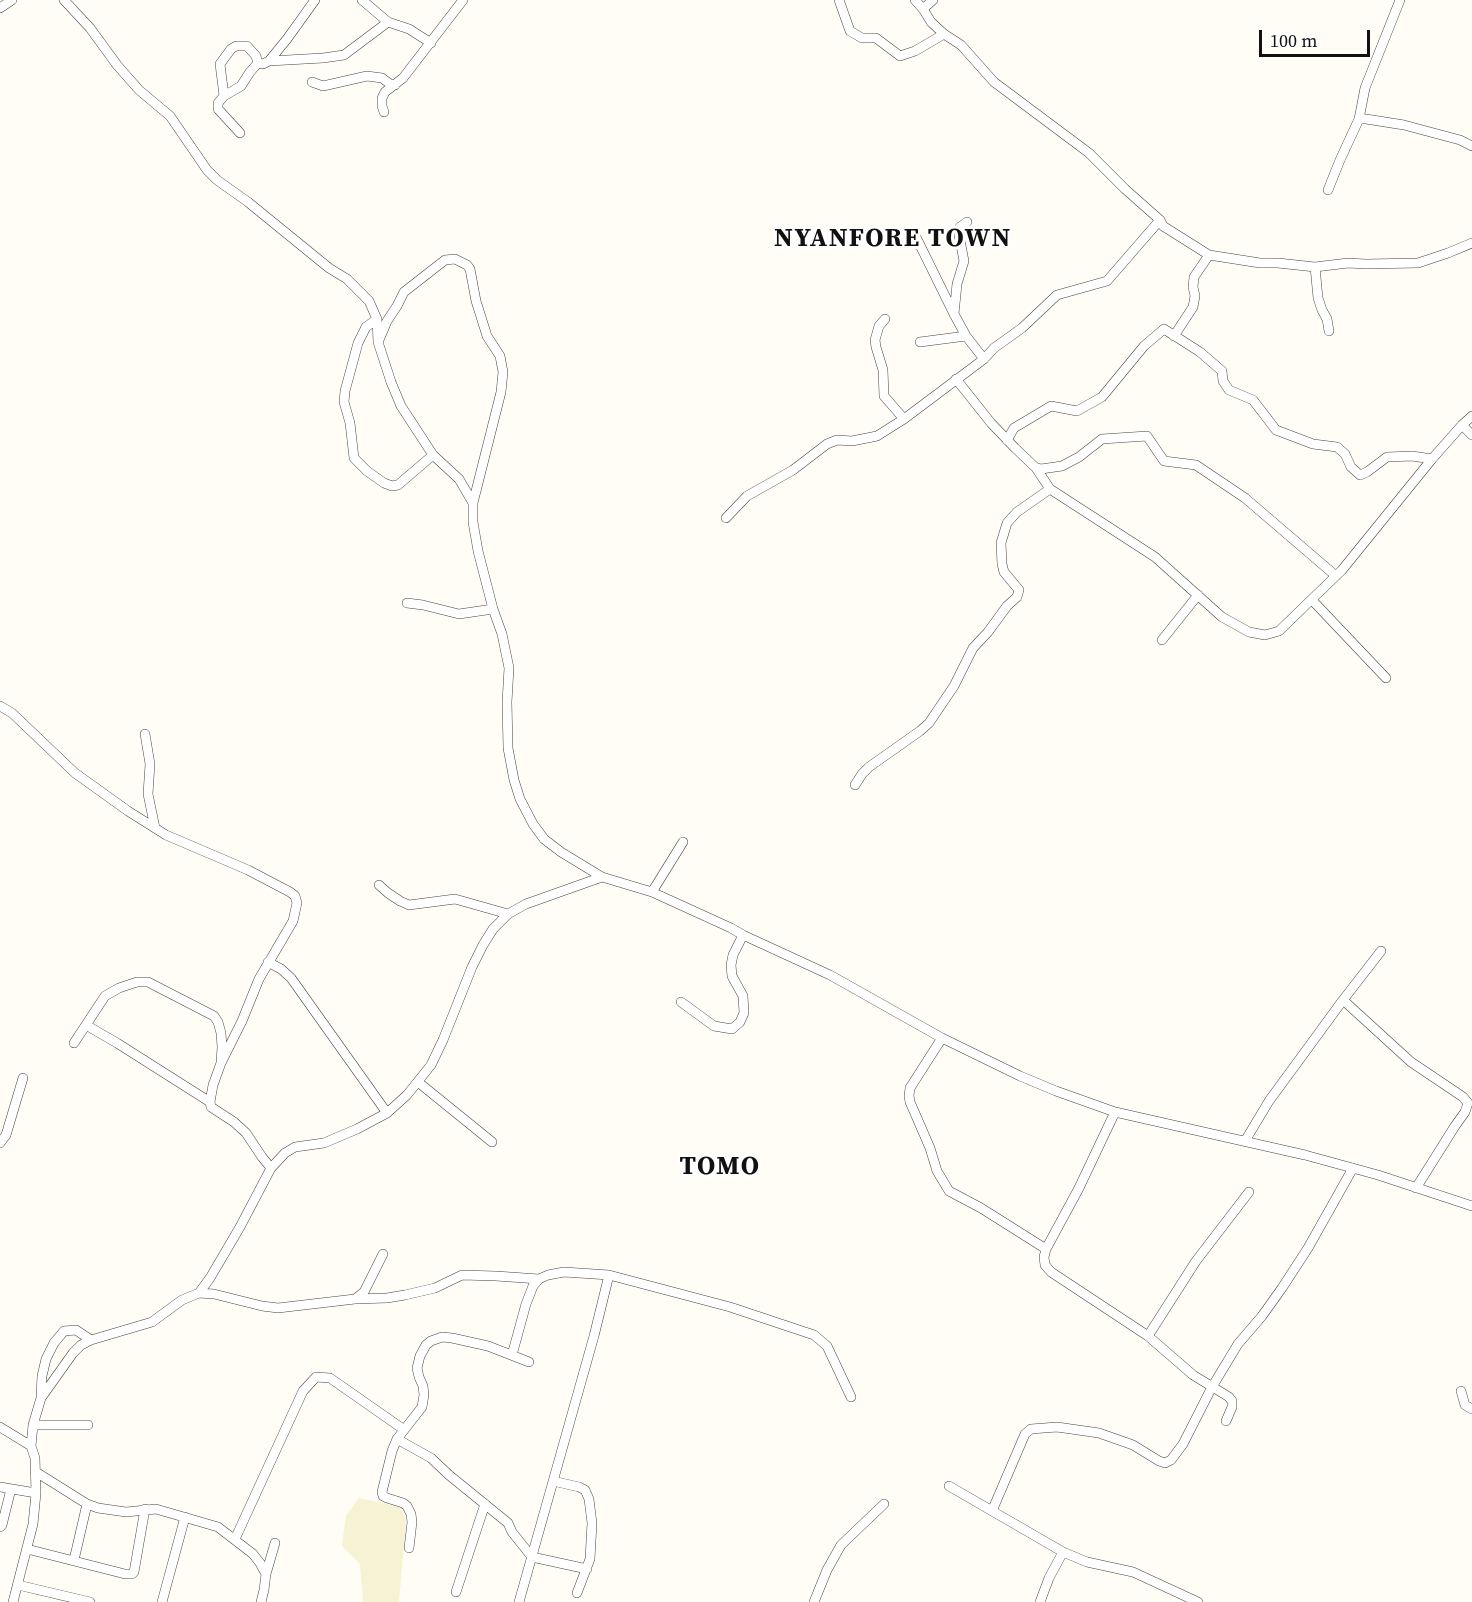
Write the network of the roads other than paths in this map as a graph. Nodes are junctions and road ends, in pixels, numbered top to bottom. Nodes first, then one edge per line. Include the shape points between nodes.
1 (12, 0) edge
2 (64, 0) edge
3 (315, 0) edge
4 (363, 0) edge
5 (463, 0) edge
6 (839, 0) edge
7 (915, 0) edge
8 (933, 0) edge
9 (1400, 0) edge
10 (0, 8) edge
11 (923, 9) junction
12 (388, 22) junction
13 (944, 33) junction
14 (430, 43) junction
15 (269, 61) junction
16 (258, 63) junction
17 (312, 82) dead end
18 (395, 85) junction
19 (224, 96) junction
20 (384, 112) dead end
21 (1359, 119) junction
22 (240, 133) dead end
23 (1472, 146) edge
24 (1328, 190) dead end
25 (1160, 220) junction
26 (967, 222) dead end
27 (913, 231) dead end
28 (1472, 243) edge
29 (1209, 255) junction
30 (1315, 267) junction
31 (954, 315) junction
32 (377, 319) junction
33 (885, 319) dead end
34 (1329, 331) dead end
35 (966, 336) junction
36 (1174, 336) junction
37 (378, 342) junction
38 (920, 342) dead end
39 (984, 359) junction
40 (956, 379) junction
41 (1472, 416) edge
42 (904, 419) junction
43 (1462, 425) junction
44 (1472, 435) edge
45 (1007, 440) junction
46 (433, 455) junction
47 (1432, 459) junction
48 (1036, 468) junction
49 (1050, 489) junction
50 (473, 503) junction
51 (726, 518) dead end
52 (1336, 576) junction
53 (1198, 595) junction
54 (1312, 600) junction
55 (407, 603) dead end
56 (493, 609) junction
57 (1162, 640) dead end
58 (1386, 678) dead end
59 (0, 706) edge
60 (145, 734) dead end
61 (855, 785) dead end
62 (155, 828) junction
63 (682, 842) dead end
64 (602, 877) junction
65 (379, 885) dead end
66 (652, 892) junction
67 (508, 914) junction
68 (743, 935) junction
69 (1381, 951) dead end
70 (268, 962) junction
71 (1343, 1000) junction
72 (681, 1002) dead end
73 (86, 1025) junction
74 (942, 1038) junction
75 (74, 1044) dead end
76 (221, 1063) junction
77 (23, 1078) dead end
78 (418, 1082) junction
79 (210, 1102) junction
80 (1470, 1104) edge
81 (1115, 1112) junction
82 (387, 1113) junction
83 (1245, 1141) junction
84 (492, 1142) dead end
85 (0, 1143) edge
86 (271, 1168) junction
87 (1353, 1168) junction
88 (1416, 1188) junction
89 (1249, 1192) dead end
90 (1472, 1206) edge
91 (1046, 1249) junction
92 (383, 1254) dead end
93 (609, 1275) junction
94 (539, 1280) junction
95 (199, 1293) junction
96 (354, 1299) junction
97 (1148, 1336) junction
98 (91, 1340) junction
99 (512, 1355) junction
100 (529, 1362) dead end
101 (1212, 1387) junction
102 (1461, 1391) dead end
103 (851, 1397) dead end
104 (41, 1398) junction
105 (1472, 1409) edge
106 (1226, 1421) dead end
107 (33, 1425) junction
108 (88, 1425) dead end
109 (0, 1427) edge
110 (403, 1429) junction
111 (397, 1438) junction
112 (31, 1446) junction
113 (36, 1472) junction
114 (553, 1481) junction
115 (949, 1486) dead end
116 (0, 1487) edge
117 (11, 1489) junction
118 (36, 1493) junction
119 (87, 1504) junction
120 (484, 1504) junction
121 (884, 1504) dead end
122 (145, 1509) junction
123 (992, 1511) junction
124 (185, 1517) junction
125 (0, 1527) edge
126 (235, 1539) junction
127 (275, 1543) dead end
128 (409, 1548) dead end
129 (27, 1549) junction
130 (1063, 1552) junction
131 (532, 1557) junction
132 (74, 1560) junction
133 (586, 1569) junction
134 (266, 1574) junction
135 (18, 1585) junction
136 (456, 1592) dead end
137 (578, 1593) dead end
138 (64, 1599) edge
139 (13, 1602) edge
140 (90, 1602) edge
141 (162, 1602) edge
142 (261, 1602) edge
143 (519, 1602) edge
144 (814, 1602) edge
145 (1040, 1602) edge
146 (1198, 1602) edge

1 - 10 street
2 - 32 street via 139,90 170,116 207,170 347,279 369,301
3 - 15 street
4 - 12 street
5 - 14 street
6 - 13 street via 850,31 862,38 876,38 900,56
7 - 11 street
8 - 11 street
9 - 21 street via 1365,88
11 - 13 street
12 - 14 street via 409,29
12 - 15 street via 344,55
13 - 25 street via 961,45 994,82 1089,153
14 - 18 street
15 - 16 street
16 - 19 street via 241,86
16 - 19 street via 247,46 231,49 220,64
17 - 18 street via 323,86 367,76
18 - 20 street via 382,98
19 - 22 street via 218,109
21 - 23 street via 1404,125
21 - 24 street
25 - 29 street via 1163,226
25 - 39 street via 1107,281 1057,295
26 - 31 street via 960,227 964,261
27 - 31 street
28 - 30 street via 1418,263
29 - 30 street
29 - 36 street via 1194,277 1193,307
30 - 34 street via 1318,298
31 - 35 street
32 - 37 street
32 - 46 street via 366,327 358,343 345,391 354,458 392,486
33 - 42 street via 875,340 883,369 884,396
35 - 38 street
35 - 39 street
36 - 45 street via 1164,329 1144,346 1102,397 1077,411 1051,406 1014,428
36 - 47 street via 1222,371 1229,390 1253,400 1276,430 1313,444 1337,447 1360,475 1387,457
37 - 46 street via 401,406
37 - 50 street via 404,292 445,260 455,259 470,268 476,301 487,336 500,356 502,372 501,392
39 - 40 street
40 - 42 street
40 - 45 street
41 - 43 street
42 - 51 street via 877,436 827,444 793,470 747,496
43 - 44 street
43 - 47 street
45 - 48 street
46 - 50 street via 459,479
47 - 52 street
48 - 49 street
48 - 52 street via 1062,466 1102,439 1147,436 1164,461 1196,465 1245,498
49 - 53 street via 1155,557
49 - 61 street via 1007,523 1001,543 1002,564 1019,590 1017,597 973,648 929,723 869,767
50 - 56 street via 477,551
52 - 54 street
53 - 54 street via 1222,617 1249,632 1265,635 1279,631
53 - 57 street
54 - 58 street
55 - 56 street via 459,614
56 - 64 street via 509,668 508,748 520,799 544,839
59 - 62 street via 75,773
60 - 62 street via 150,764 148,794
62 - 70 street via 295,896 297,910 293,921
63 - 66 street
64 - 66 street
64 - 67 street
65 - 67 street via 409,904 455,899
66 - 68 street
67 - 78 street via 483,945 443,1040
68 - 72 street via 731,965 732,976 743,996 740,1022 732,1029 714,1026
68 - 74 street via 830,975
69 - 71 street
70 - 76 street
70 - 82 street via 291,978
71 - 80 street via 1411,1062
71 - 83 street via 1269,1101
73 - 75 street
73 - 76 street via 105,996 129,984 148,982 214,1017 221,1034
73 - 79 street
74 - 81 street via 1020,1076
74 - 91 street via 910,1088 909,1096 937,1172 949,1191
76 - 79 street
77 - 85 street
78 - 82 street
78 - 84 street
79 - 86 street via 211,1107 246,1133
80 - 88 street
81 - 83 street
81 - 91 street
82 - 86 street via 336,1139 295,1147
83 - 87 street
86 - 95 street
87 - 88 street
87 - 101 street via 1308,1248 1238,1344
88 - 90 street
89 - 97 street via 1196,1261
91 - 97 street via 1045,1265 1051,1272
92 - 96 street via 364,1292
93 - 94 street via 564,1272
93 - 103 street via 730,1307 814,1335 827,1346
93 - 114 street
94 - 96 street via 462,1275 435,1288 405,1295
94 - 99 street via 526,1304
95 - 96 street via 278,1308
95 - 98 street via 152,1322
97 - 101 street
98 - 104 street via 73,1353
98 - 104 street via 76,1330 64,1331 45,1359
99 - 100 street
99 - 110 street via 452,1338 431,1341 417,1368 423,1386 422,1407
101 - 106 street via 1232,1401
101 - 123 street via 1183,1444 1165,1463 1133,1445 1099,1433 1057,1427 1031,1429 1025,1434
102 - 105 street via 1464,1405
104 - 107 street
107 - 108 street
107 - 112 street
109 - 112 street
110 - 111 street
110 - 126 street via 330,1378 316,1377 303,1391
111 - 120 street via 431,1458
111 - 128 street via 382,1492 403,1503 411,1514
112 - 113 street
113 - 118 street
113 - 119 street
114 - 131 street
114 - 133 street via 585,1490 589,1500 592,1523
115 - 123 street
116 - 117 street
117 - 118 street
117 - 125 street
118 - 129 street
119 - 122 street via 110,1511
119 - 132 street
120 - 131 street via 508,1523
120 - 136 street
121 - 144 street via 840,1545
122 - 124 street
122 - 132 street via 132,1574
123 - 130 street
124 - 126 street via 219,1527
124 - 141 street
126 - 134 street via 253,1554
127 - 134 street
129 - 132 street
129 - 135 street
130 - 145 street
130 - 146 street via 1087,1562 1134,1572
131 - 133 street
131 - 143 street
133 - 137 street
134 - 142 street
135 - 138 street
135 - 139 street
138 - 140 street

